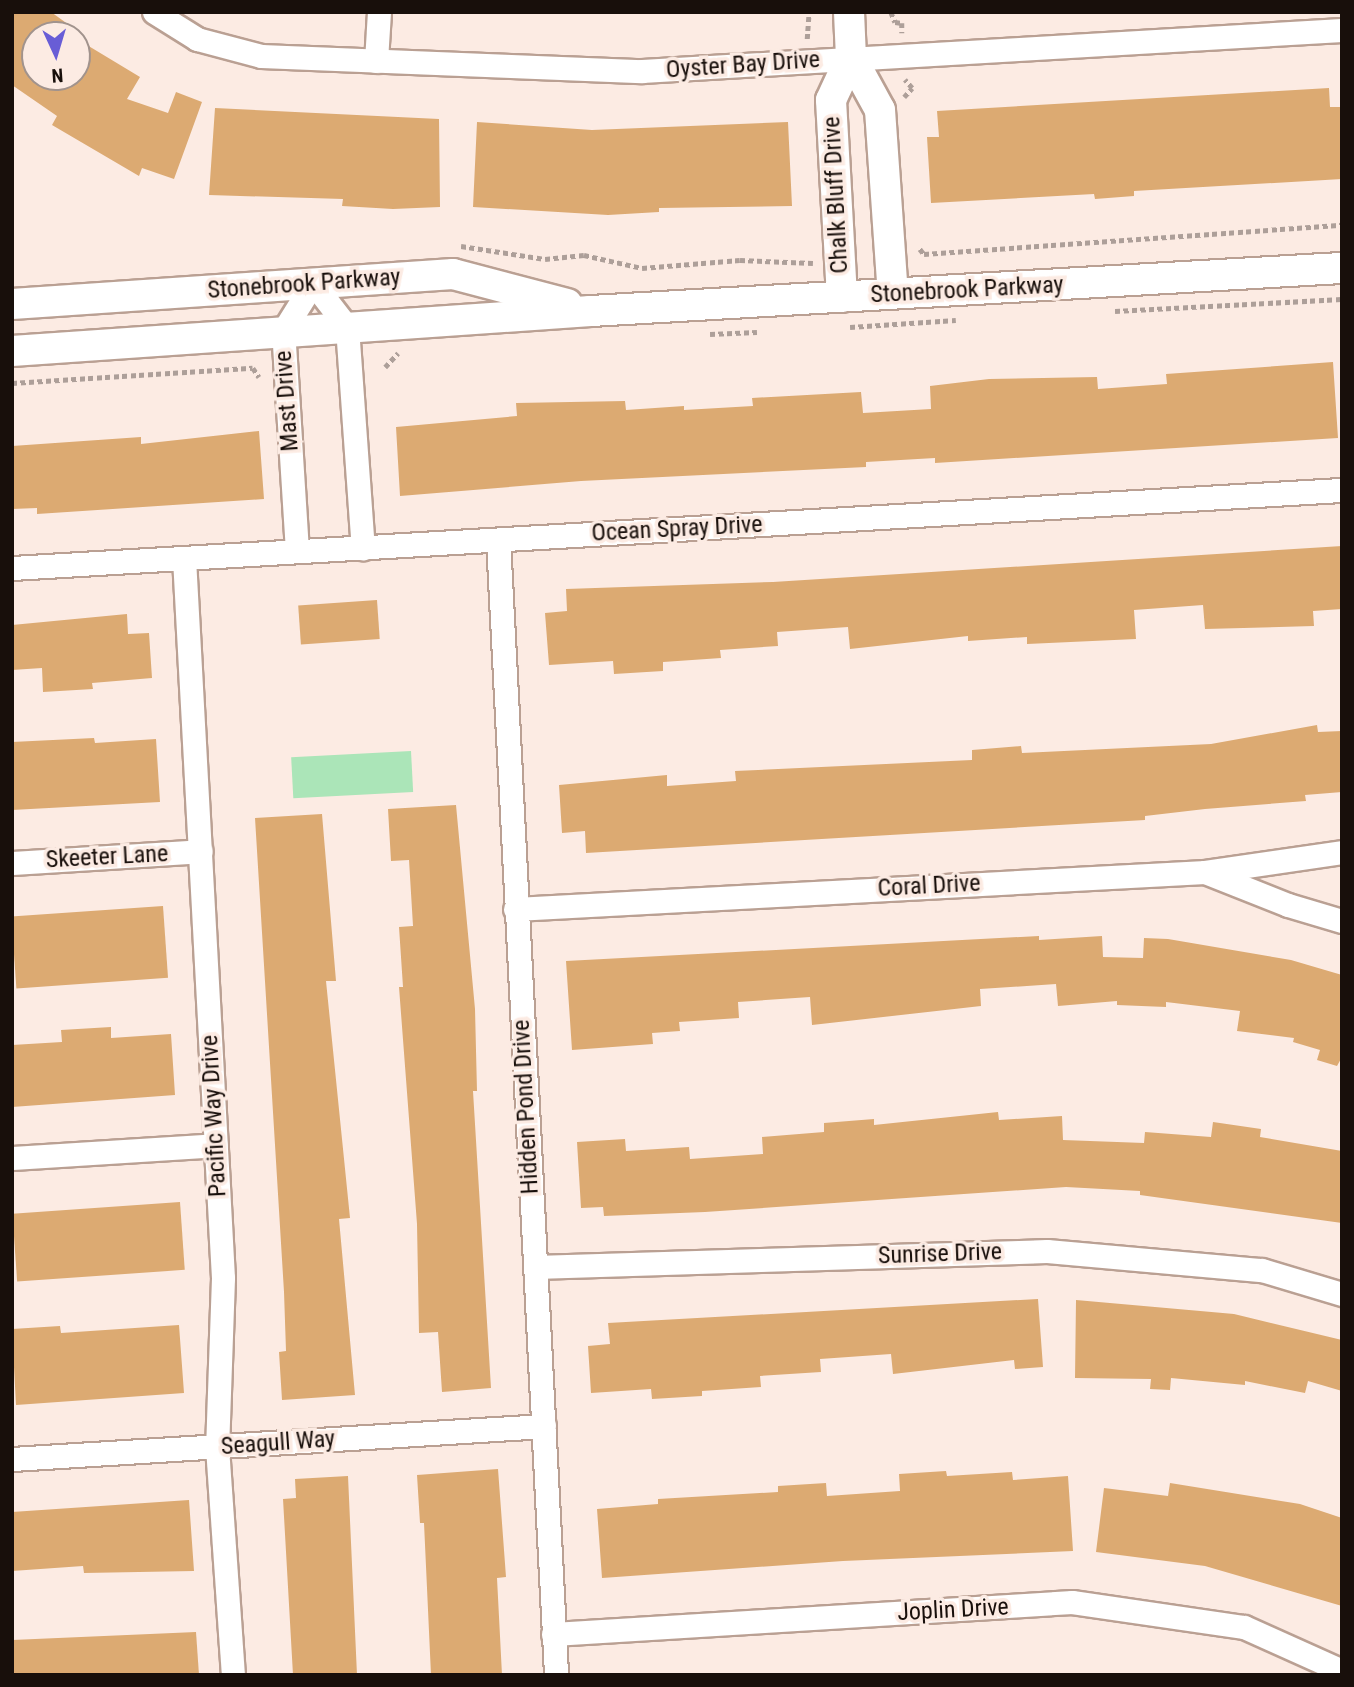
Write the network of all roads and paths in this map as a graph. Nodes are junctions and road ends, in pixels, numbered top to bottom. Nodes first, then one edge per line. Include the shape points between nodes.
1 (154, 12) edge
2 (379, 12) edge
3 (809, 12) edge
4 (849, 12) edge
5 (891, 12) edge
6 (1342, 30) edge
7 (902, 33) dead end
8 (807, 39) dead end
9 (851, 57) junction
10 (376, 61) junction
11 (1342, 225) edge
12 (920, 249) dead end
13 (1342, 268) edge
14 (313, 283) junction
15 (893, 294) junction
16 (842, 297) junction
17 (1342, 299) edge
18 (12, 303) edge
19 (591, 311) junction
20 (1107, 312) dead end
21 (960, 320) dead end
22 (347, 327) junction
23 (843, 327) dead end
24 (768, 330) dead end
25 (283, 331) junction
26 (708, 334) dead end
27 (12, 351) edge
28 (408, 352) dead end
29 (385, 367) dead end
30 (259, 377) dead end
31 (12, 383) edge
32 (1342, 490) edge
33 (499, 540) junction
34 (363, 548) junction
35 (297, 551) junction
36 (184, 558) junction
37 (12, 568) edge
38 (201, 851) junction
39 (1342, 852) edge
40 (12, 863) edge
41 (1205, 872) junction
42 (514, 909) junction
43 (1342, 921) edge
44 (216, 1145) junction
45 (12, 1158) edge
46 (535, 1267) junction
47 (1342, 1294) edge
48 (544, 1426) junction
49 (217, 1447) junction
50 (12, 1459) edge
51 (553, 1634) junction
52 (1342, 1671) edge
53 (233, 1675) edge
54 (556, 1675) edge

1 - 10 street, Oyster Bay Drive via 197,39 261,56
2 - 10 street
3 - 8 path
4 - 9 street, Chalk Bluff Drive
5 - 7 path via 895,22 902,23
6 - 9 street, Oyster Bay Drive
9 - 10 street, Oyster Bay Drive via 642,71
9 - 15 street, Chalk Bluff Drive via 880,110
9 - 16 street, Chalk Bluff Drive via 831,100
11 - 12 path via 924,254
13 - 15 street, Stonebrook Parkway
14 - 18 street, Stonebrook Parkway
14 - 19 street, Stonebrook Parkway via 453,274
14 - 22 street
14 - 25 street, Mast Drive
15 - 16 street, Stonebrook Parkway
16 - 19 street, Stonebrook Parkway
17 - 20 path
19 - 22 street, Stonebrook Parkway
21 - 23 path
22 - 25 street, Stonebrook Parkway
22 - 34 street
24 - 26 path
25 - 27 street, Stonebrook Parkway
25 - 35 street, Mast Drive
28 - 29 path via 394,353
30 - 31 path via 253,368
32 - 33 street, Ocean Spray Drive
33 - 34 street, Ocean Spray Drive
33 - 42 street, Hidden Pond Drive
34 - 35 street, Ocean Spray Drive
35 - 36 street, Ocean Spray Drive
36 - 37 street, Ocean Spray Drive
36 - 38 street, Pacific Way Drive
38 - 40 street, Skeeter Lane
38 - 44 street, Pacific Way Drive
39 - 41 street, Coral Drive
41 - 42 street, Coral Drive
41 - 43 street
42 - 46 street, Hidden Pond Drive
44 - 45 street
44 - 49 street, Pacific Way Drive via 223,1278
46 - 47 street, Sunrise Drive via 1047,1251 1262,1270
46 - 48 street, Hidden Pond Drive
48 - 49 street, Seagull Way
48 - 51 street, Hidden Pond Drive
49 - 50 street, Seagull Way
49 - 53 street, Pacific Way Drive
51 - 52 street, Joplin Drive via 1072,1602 1244,1627
51 - 54 street, Hidden Pond Drive

